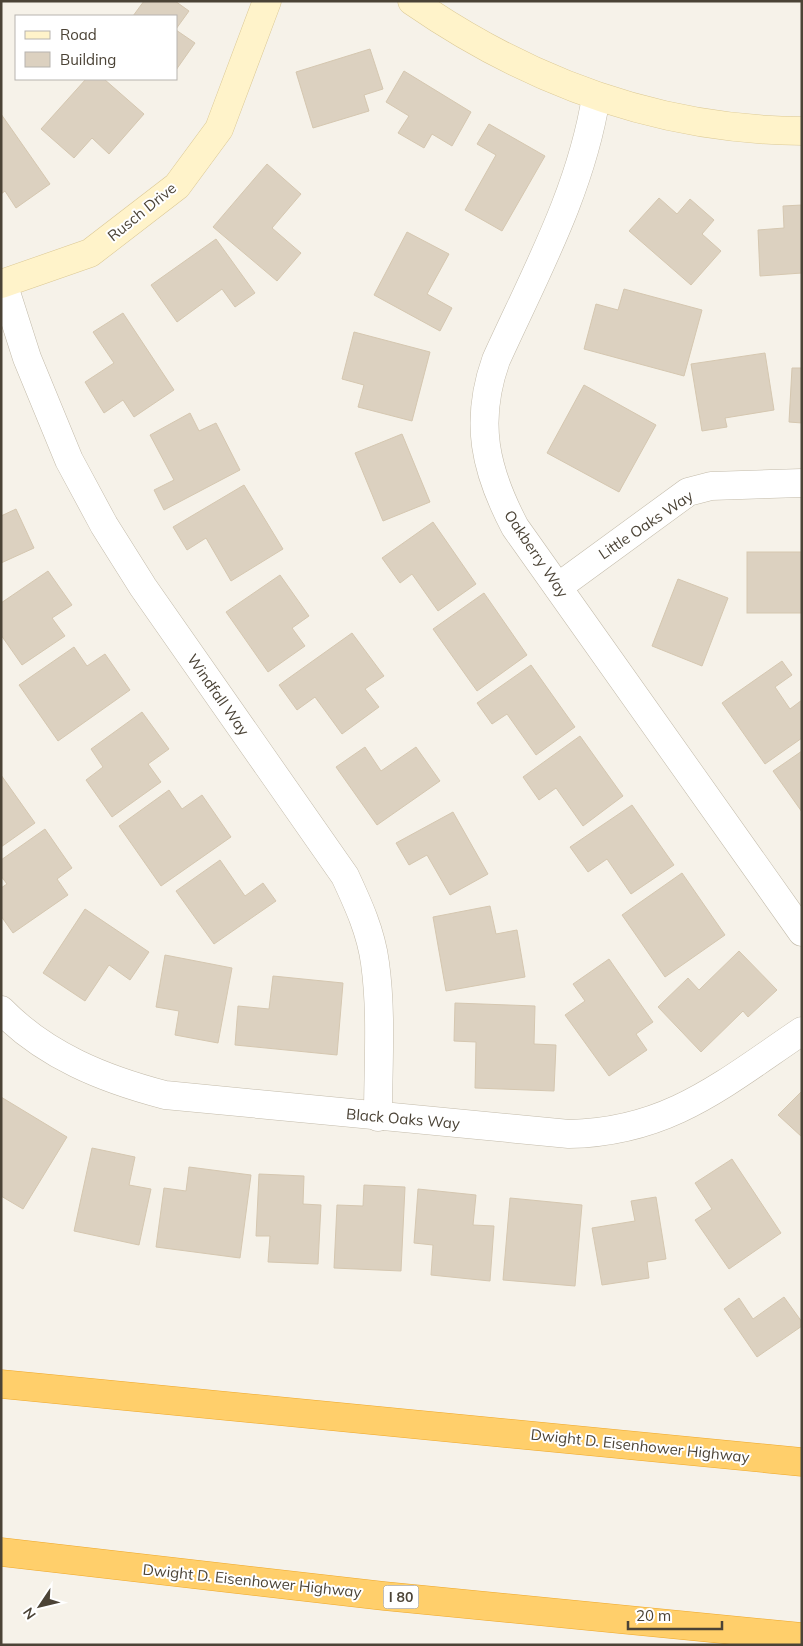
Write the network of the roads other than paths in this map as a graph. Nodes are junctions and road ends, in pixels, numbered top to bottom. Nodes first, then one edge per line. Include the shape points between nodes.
1 (267, 1) edge
2 (412, 1) edge
3 (596, 97) junction
4 (802, 131) edge
5 (2, 284) edge
6 (802, 483) edge
7 (558, 587) junction
8 (802, 932) edge
9 (1, 1010) edge
10 (802, 1031) edge
11 (378, 1116) junction
12 (1, 1384) edge
13 (802, 1462) edge
14 (1, 1552) edge
15 (802, 1637) edge

1 - 5 street, Rusch Drive via 219,129 178,186 90,253
2 - 3 street via 445,24 516,64
3 - 4 street via 636,110 703,123
3 - 7 street, Oakberry Way via 590,131 566,208 496,360 487,385 483,411 484,436 498,496 515,527
5 - 11 street, Windfall Way via 34,377 69,460 104,525 143,587 345,876 364,918 375,962 378,998
6 - 7 street, Little Oaks Way via 711,486 688,492
7 - 8 street, Oakberry Way
9 - 11 street, Black Oaks Way via 44,1046 82,1068 122,1084 165,1095
10 - 11 street, Black Oaks Way via 687,1107 618,1131 569,1134
12 - 13 highway, Dwight D. Eisenhower Highway
14 - 15 highway, Dwight D. Eisenhower Highway / I 80 via 384,1596

